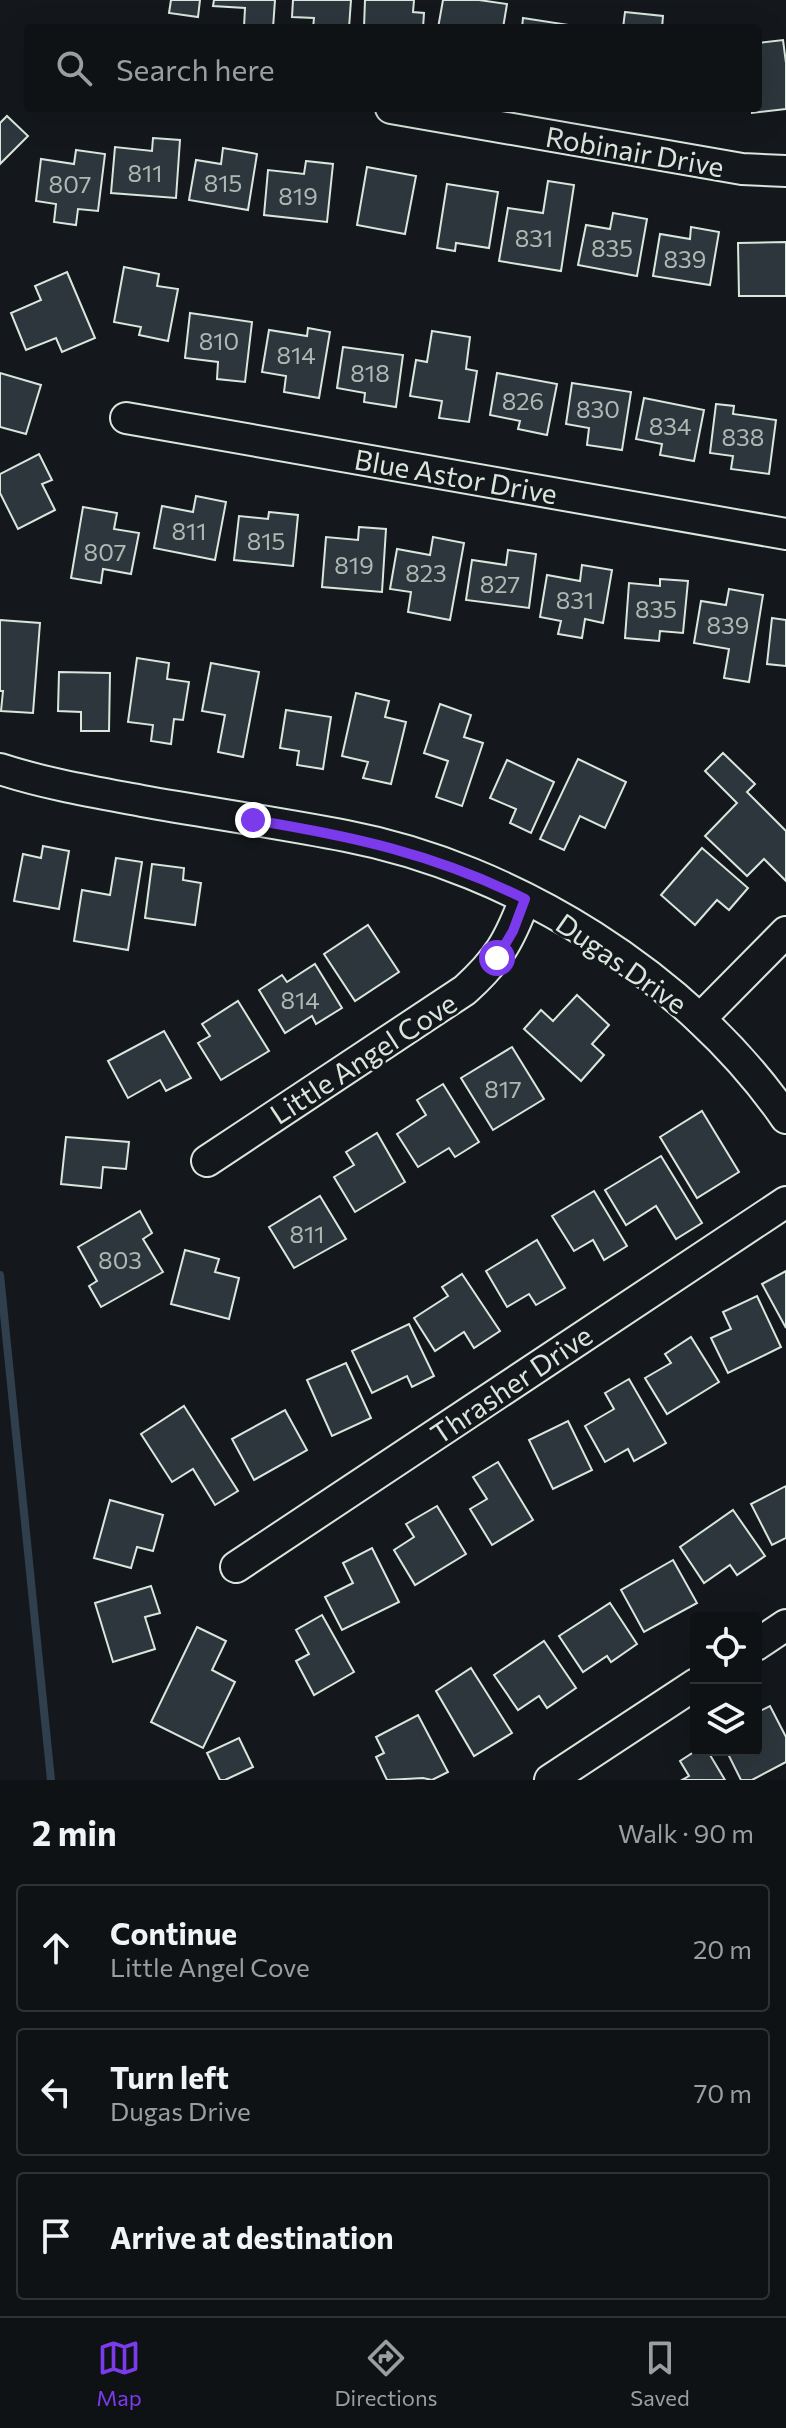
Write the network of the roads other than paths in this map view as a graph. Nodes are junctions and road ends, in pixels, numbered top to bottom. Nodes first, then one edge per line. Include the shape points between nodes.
1 (414, 112) edge
2 (786, 171) edge
3 (126, 418) dead end
4 (786, 534) edge
5 (0, 769) edge
6 (525, 899) junction
7 (786, 932) edge
8 (700, 1019) junction
9 (786, 1118) edge
10 (207, 1161) dead end
11 (786, 1202) edge
12 (236, 1567) dead end
13 (786, 1625) edge
14 (762, 1641) edge
15 (690, 1688) edge
16 (550, 1780) edge

1 - 2 street, Robinair Drive via 742,169
3 - 4 street, Blue Astor Drive
5 - 6 street, Dugas Drive via 53,785 350,836 464,871
6 - 8 street, Dugas Drive via 626,959
6 - 10 street, Little Angel Cove via 505,946 465,990
7 - 8 street
8 - 9 street, Dugas Drive
11 - 12 street, Thrasher Drive
13 - 14 street
15 - 16 street

